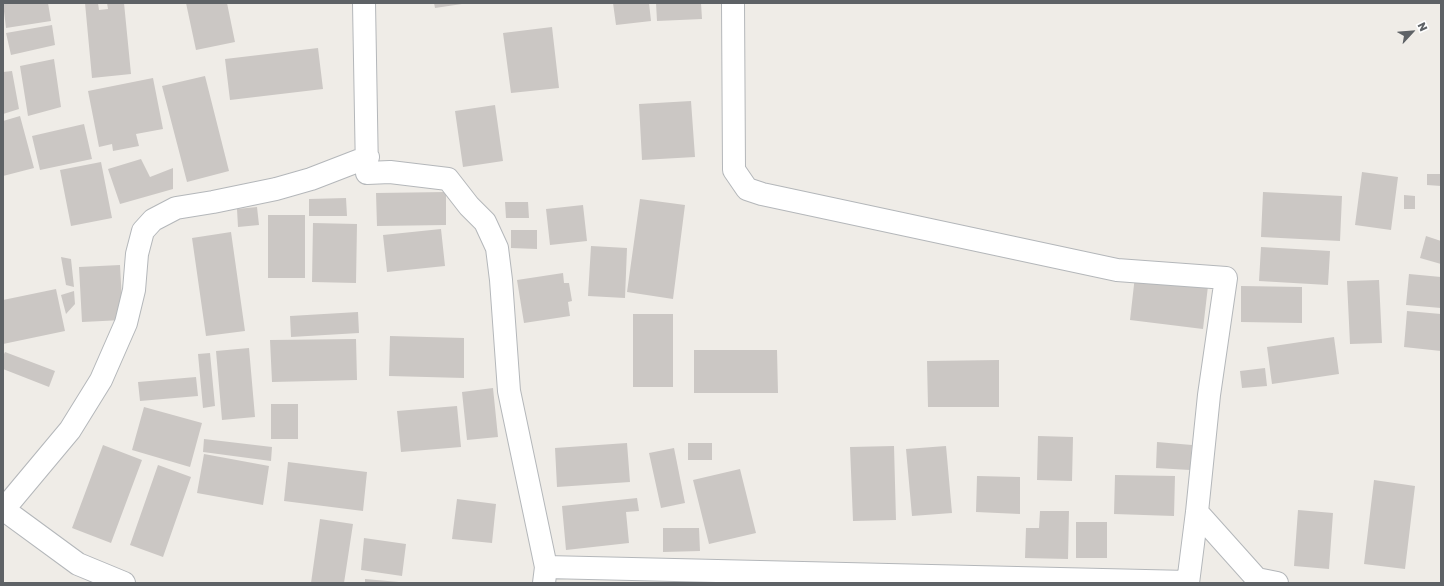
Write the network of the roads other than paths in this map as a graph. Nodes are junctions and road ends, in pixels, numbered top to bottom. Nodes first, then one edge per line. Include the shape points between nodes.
1 (364, 3) edge
2 (732, 3) edge
3 (368, 158) junction
4 (4, 509) edge
5 (1197, 512) junction
6 (545, 575) edge
7 (1188, 582) edge
8 (124, 583) edge
9 (1277, 583) edge

1 - 3 street
2 - 5 street via 734,170 747,189 1117,270 1226,278 1209,395
3 - 4 street via 276,189 176,208 153,220 143,231 126,323 100,380 70,430
3 - 6 street via 367,173 390,172 448,179 485,222 497,248 509,391
4 - 8 street via 78,564
5 - 7 street
5 - 9 street via 1257,579
6 - 7 street

